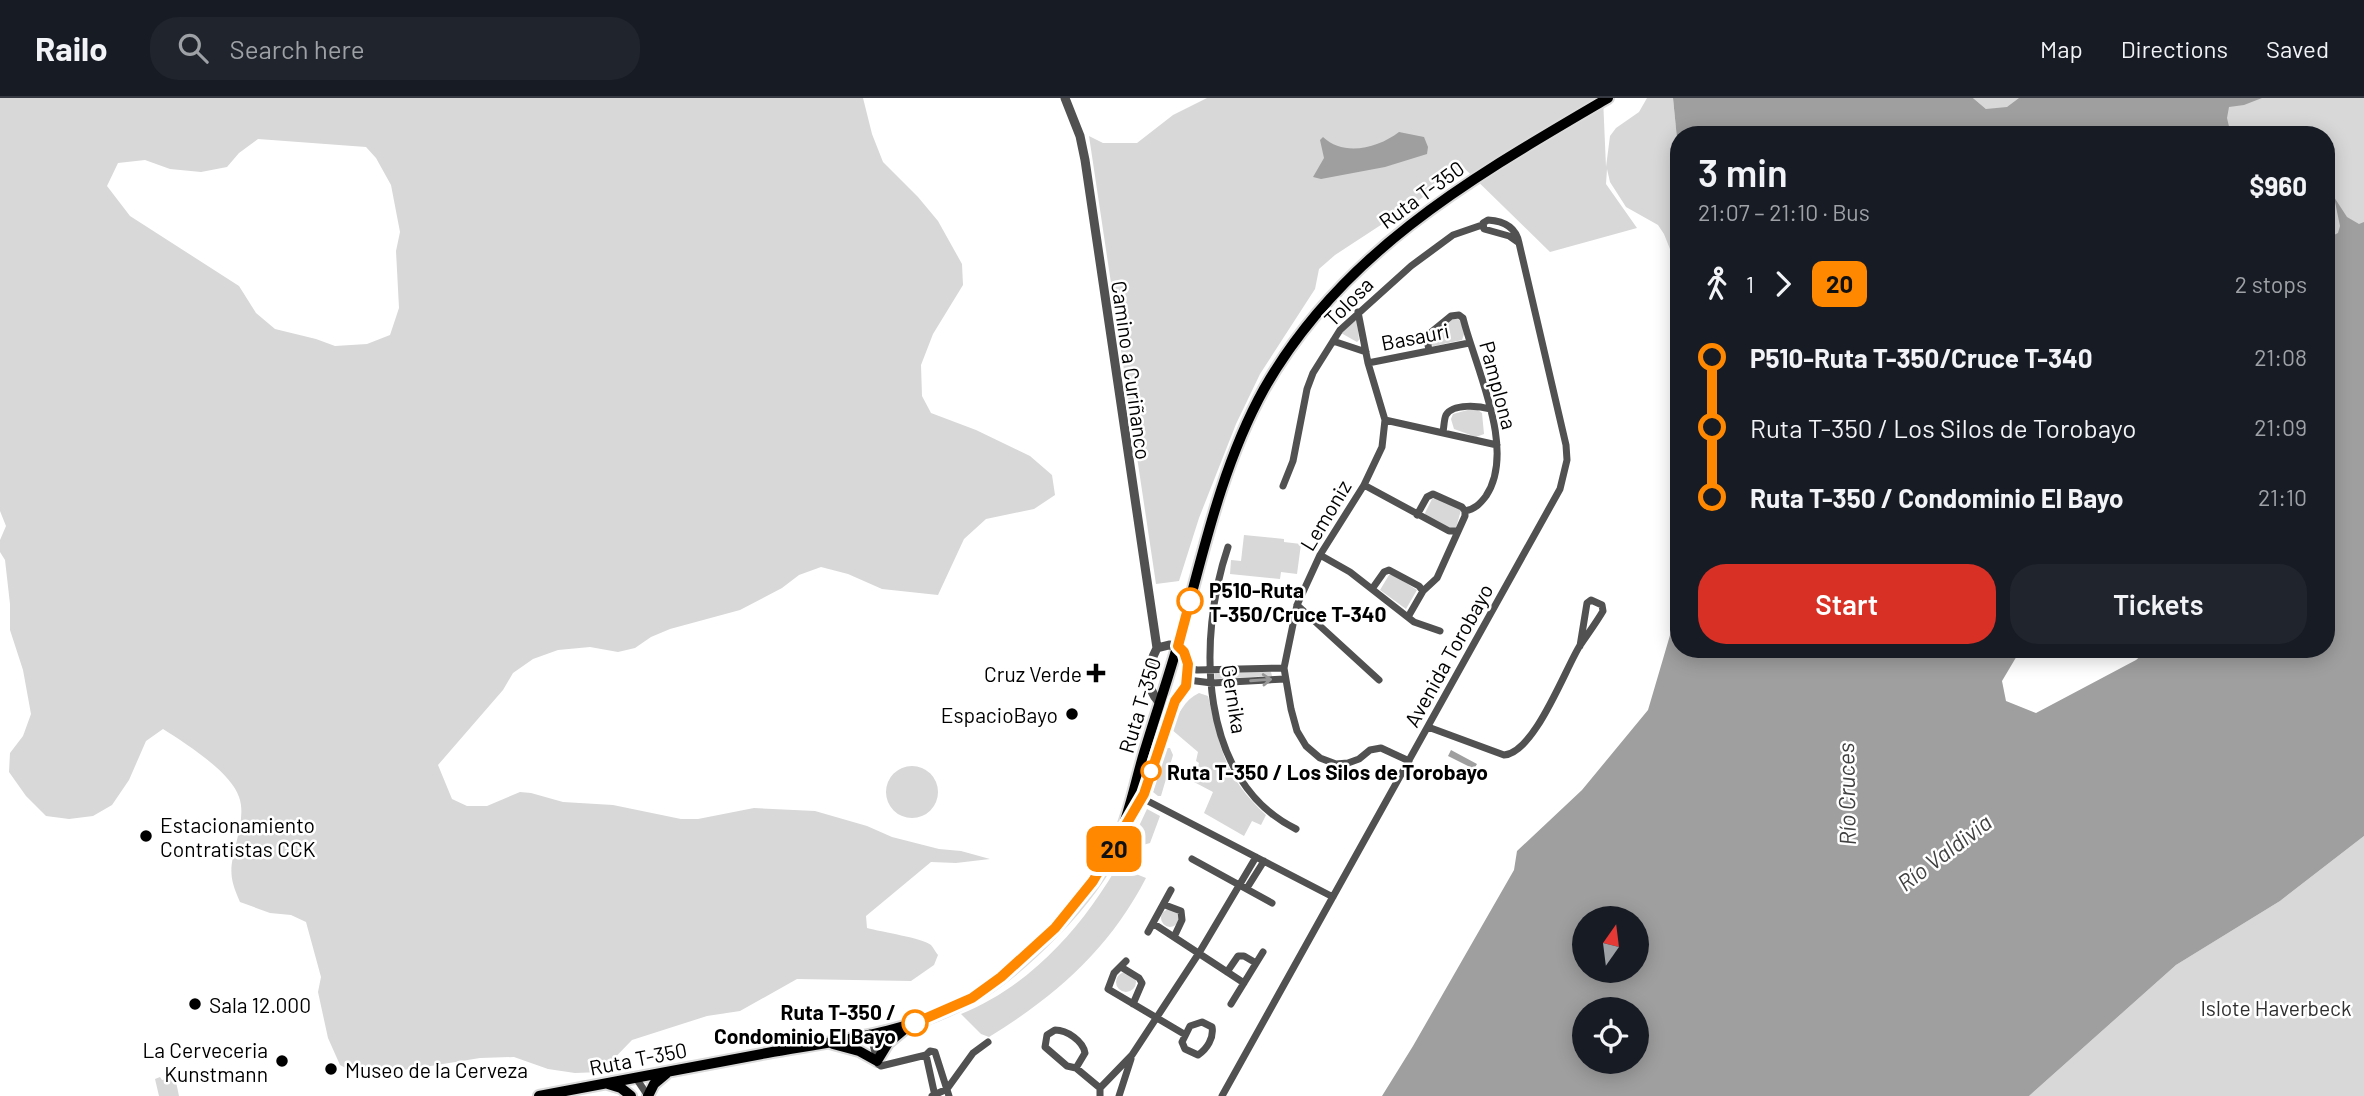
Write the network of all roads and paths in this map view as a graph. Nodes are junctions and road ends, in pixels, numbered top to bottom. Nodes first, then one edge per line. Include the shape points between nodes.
1 (1065, 98) edge
2 (1608, 98) edge
3 (1482, 225) joint
4 (1358, 312) junction
5 (1334, 341) junction
6 (1469, 343) junction
7 (1429, 350) junction
8 (1366, 352) junction
9 (1368, 363) junction
10 (1490, 409) junction
11 (1385, 420) junction
12 (1443, 432) junction
13 (1497, 445) junction
14 (1364, 485) junction
15 (1283, 486) dead end
16 (1465, 512) junction
17 (1417, 515) junction
18 (1458, 531) junction
19 (1228, 547) dead end
20 (1320, 555) junction
21 (1373, 589) junction
22 (1423, 591) junction
23 (1297, 605) junction
24 (1408, 617) junction
25 (1440, 631) dead end
26 (1178, 646) junction
27 (1580, 646) junction
28 (1157, 649) junction
29 (1188, 668) junction
30 (1284, 668) junction
31 (1211, 670) junction
32 (1285, 679) junction
33 (1379, 680) dead end
34 (1188, 681) junction
35 (1212, 683) junction
36 (1175, 701) junction
37 (1160, 702) junction
38 (1428, 727) junction
39 (1409, 761) junction
40 (1142, 798) junction
41 (1296, 829) dead end
42 (1115, 846) junction
43 (1192, 859) dead end
44 (1260, 859) junction
45 (1244, 886) junction
46 (1171, 890) dead end
47 (1333, 897) junction
48 (1272, 903) dead end
49 (1165, 905) junction
50 (1154, 924) junction
51 (1148, 932) dead end
52 (1174, 937) junction
53 (1262, 952) dead end
54 (1199, 953) junction
55 (1256, 963) junction
56 (1227, 972) junction
57 (1244, 982) junction
58 (1133, 1004) junction
59 (1231, 1004) dead end
60 (1157, 1018) junction
61 (911, 1024) junction
62 (870, 1033) junction
63 (1184, 1034) junction
64 (988, 1042) dead end
65 (823, 1043) junction
66 (926, 1055) junction
67 (1132, 1055) junction
68 (877, 1061) junction
69 (1076, 1068) junction
70 (673, 1071) junction
71 (636, 1078) junction
72 (605, 1084) junction
73 (948, 1092) edge
74 (1100, 1092) edge
75 (539, 1096) edge
76 (632, 1096) edge
77 (648, 1096) edge
78 (934, 1096) edge
79 (1119, 1096) edge
80 (1222, 1096) edge

1 - 28 street, Camino a Curiñanco via 1083,148
2 - 26 main road, Ruta T-350 via 1414,220 1363,263 1310,322 1265,387 1238,444
3 - 4 street, Tolosa via 1453,235
3 - 38 street, Avenida Torobayo via 1488,220 1504,223 1514,230 1519,243 1566,445 1565,475
4 - 5 street, Tolosa
4 - 8 street, Lemoniz
5 - 8 street
5 - 15 street, Tolosa via 1307,389 1293,461
6 - 7 street, Basauri
6 - 7 street, Pamplona via 1463,318 1453,315 1428,335
6 - 10 street, Pamplona
7 - 9 street, Basauri
8 - 9 street, Lemoniz
9 - 11 street, Lemoniz
10 - 12 street via 1474,405 1450,411
10 - 13 street, Pamplona
11 - 12 street
11 - 14 street, Lemoniz via 1382,447
12 - 13 street
13 - 16 street, Pamplona via 1498,464 1491,488 1476,507
14 - 17 street
14 - 20 street, Lemoniz
16 - 17 street via 1433,494
16 - 18 street, Pamplona
17 - 18 street
18 - 22 street, Pamplona via 1437,578
19 - 31 street, Gernika via 1214,601
20 - 21 street
20 - 23 street, Lemoniz
21 - 22 street via 1389,570
21 - 24 street
22 - 24 street, Pamplona
23 - 30 street, Lemoniz
23 - 33 street
24 - 25 street
26 - 28 street
26 - 29 street
26 - 37 main road, Ruta T-350
27 - 27 street via 1603,610 1591,600 1587,603
27 - 38 street via 1550,706 1511,755
28 - 37 street, Camino a Curiñanco via 1149,676
29 - 31 street
29 - 34 street
30 - 31 street
30 - 32 street, Lemoniz
31 - 35 street, Gernika
35 -> 32 street
32 - 39 street, Lemoniz via 1297,731 1320,758 1348,763 1377,748
34 - 35 street
34 - 36 street
35 - 41 street, Gernika via 1223,740 1240,781 1268,812
36 - 37 street
36 - 40 street
37 - 42 main road, Ruta T-350
38 - 39 street, Avenida Torobayo
39 - 47 street, Avenida Torobayo
40 - 42 main road
40 - 44 street
42 - 61 main road, Ruta T-350 via 1075,905 1028,955 972,998
43 - 45 street
44 - 45 street
44 - 47 street
45 - 48 street
45 - 54 street
46 - 49 street
47 - 80 street, Avenida Torobayo
49 - 50 street
49 - 52 street via 1183,917
50 - 51 street
50 - 52 street
52 - 54 street
53 - 55 street
54 - 56 street
54 - 60 street
55 - 56 street via 1240,956
55 - 57 street
56 - 57 street
57 - 59 street
58 - 58 street via 1142,983 1124,964 1114,973 1108,989
58 - 60 street
60 - 63 street
60 - 67 street
61 - 62 main road, Ruta T-350
61 - 68 main road
62 - 65 main road, Ruta T-350
62 - 68 street
63 - 63 street via 1185,1049 1198,1055 1213,1033 1212,1027 1202,1022
64 - 73 street via 973,1053
65 - 68 main road via 851,1048
65 - 70 main road, Ruta T-350
66 - 68 street via 885,1066
66 - 73 street via 935,1052
66 - 78 street
67 - 74 street
67 - 79 street
69 - 69 street via 1085,1053 1083,1045 1064,1031 1052,1031 1045,1038 1047,1050
69 - 74 street
70 - 71 main road, Ruta T-350
70 - 77 main road via 658,1080
71 - 72 main road, Ruta T-350
71 - 76 street
71 - 77 street
72 - 75 main road, Ruta T-350
72 - 76 main road
73 - 78 street

